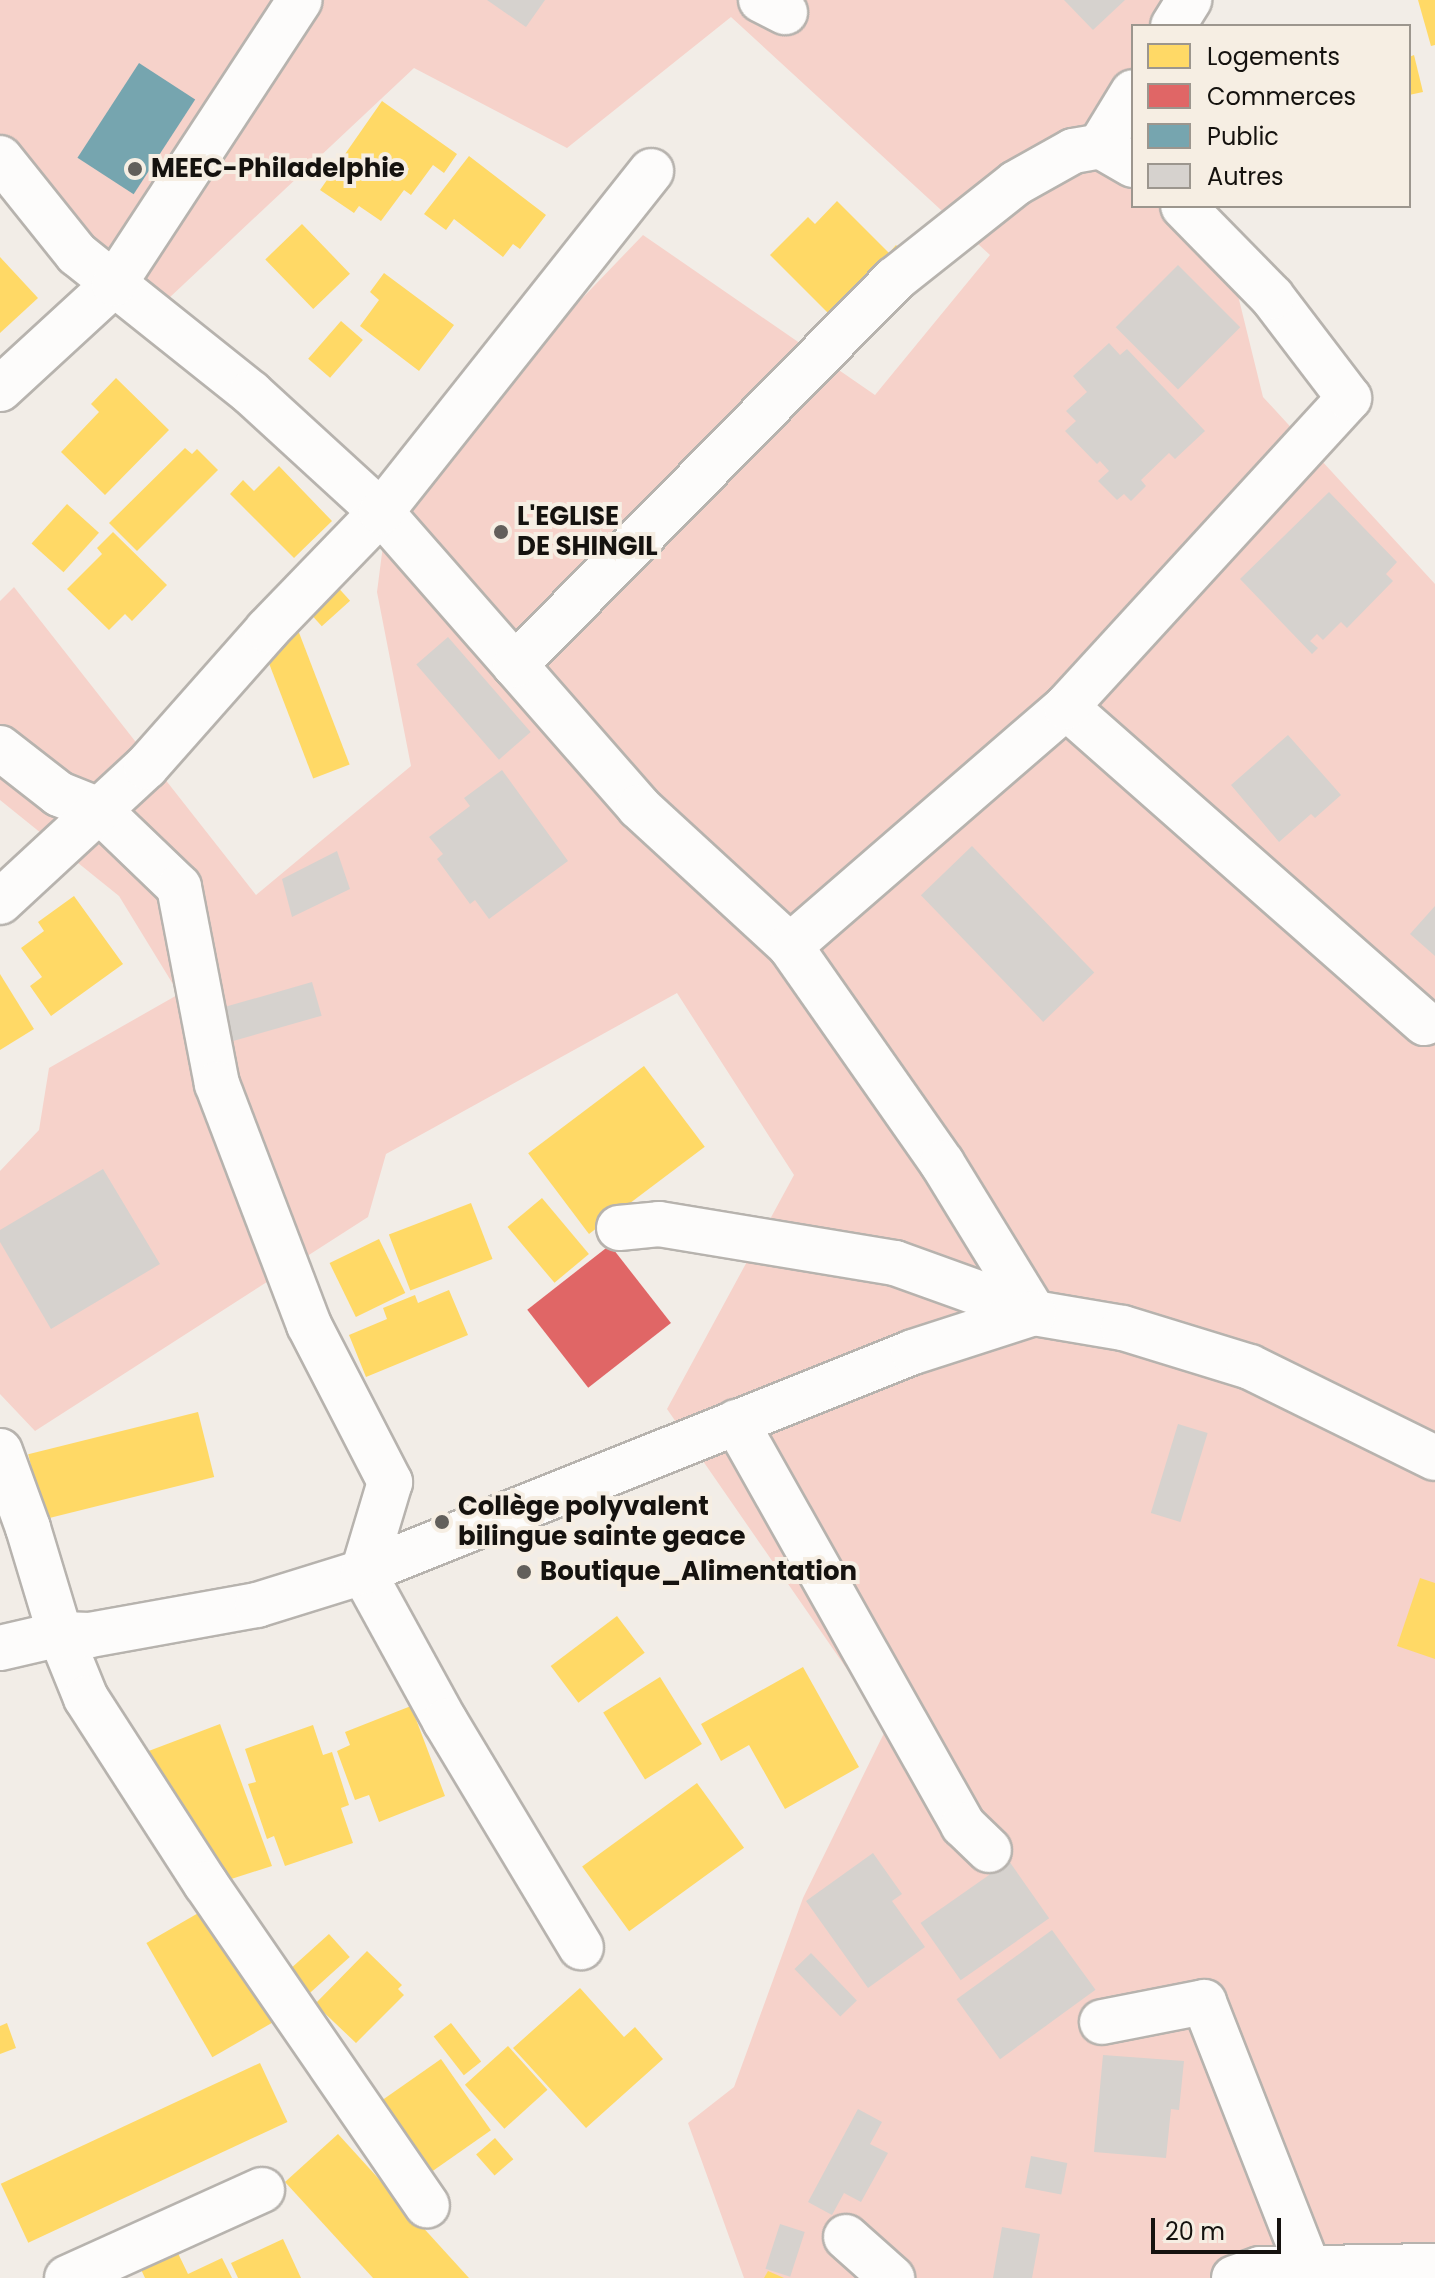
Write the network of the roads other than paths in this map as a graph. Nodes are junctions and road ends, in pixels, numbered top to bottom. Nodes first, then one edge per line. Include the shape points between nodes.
1 (300, 0) edge
2 (1189, 0) edge
3 (1174, 24) edge
4 (1131, 100) edge
5 (1117, 156) edge
6 (0, 158) edge
7 (651, 171) dead end
8 (1185, 208) edge
9 (114, 284) junction
10 (0, 389) edge
11 (381, 512) junction
12 (515, 665) junction
13 (1066, 707) junction
14 (0, 748) edge
15 (99, 810) junction
16 (0, 902) edge
17 (790, 946) junction
18 (1424, 1023) dead end
19 (619, 1228) dead end
20 (1034, 1313) junction
21 (736, 1422) junction
22 (0, 1451) edge
23 (1435, 1458) edge
24 (363, 1572) junction
25 (60, 1634) junction
26 (0, 1648) edge
27 (989, 1850) dead end
28 (581, 1947) dead end
29 (1102, 2022) dead end
30 (262, 2190) dead end
31 (427, 2205) dead end
32 (846, 2237) dead end
33 (1435, 2266) edge
34 (1308, 2268) junction
35 (67, 2278) edge
36 (892, 2278) edge
37 (1234, 2278) edge

1 - 9 street
2 - 3 street
4 - 5 street
5 - 12 street via 1073,151 1016,183 895,279
6 - 9 street via 77,254
7 - 11 street
8 - 13 street via 1272,297 1349,398
9 - 10 street
9 - 11 street via 251,393
11 - 12 street
11 - 15 street via 146,767
12 - 17 street via 639,807
13 - 17 street
13 - 18 street
14 - 15 street via 59,794
15 - 16 street
15 - 24 street via 179,887 217,1084 309,1325 390,1482
17 - 20 street via 942,1163
19 - 20 street via 659,1224 895,1263
20 - 21 street via 913,1352
20 - 23 street via 1123,1328 1250,1367
21 - 24 street
21 - 27 street via 963,1825
22 - 25 street
24 - 25 street via 257,1605 90,1635
24 - 28 street
25 - 26 street
25 - 31 street via 86,1698 171,1831
29 - 34 street via 1204,2002
30 - 35 street
32 - 36 street
33 - 34 street
34 - 37 street via 1260,2269

